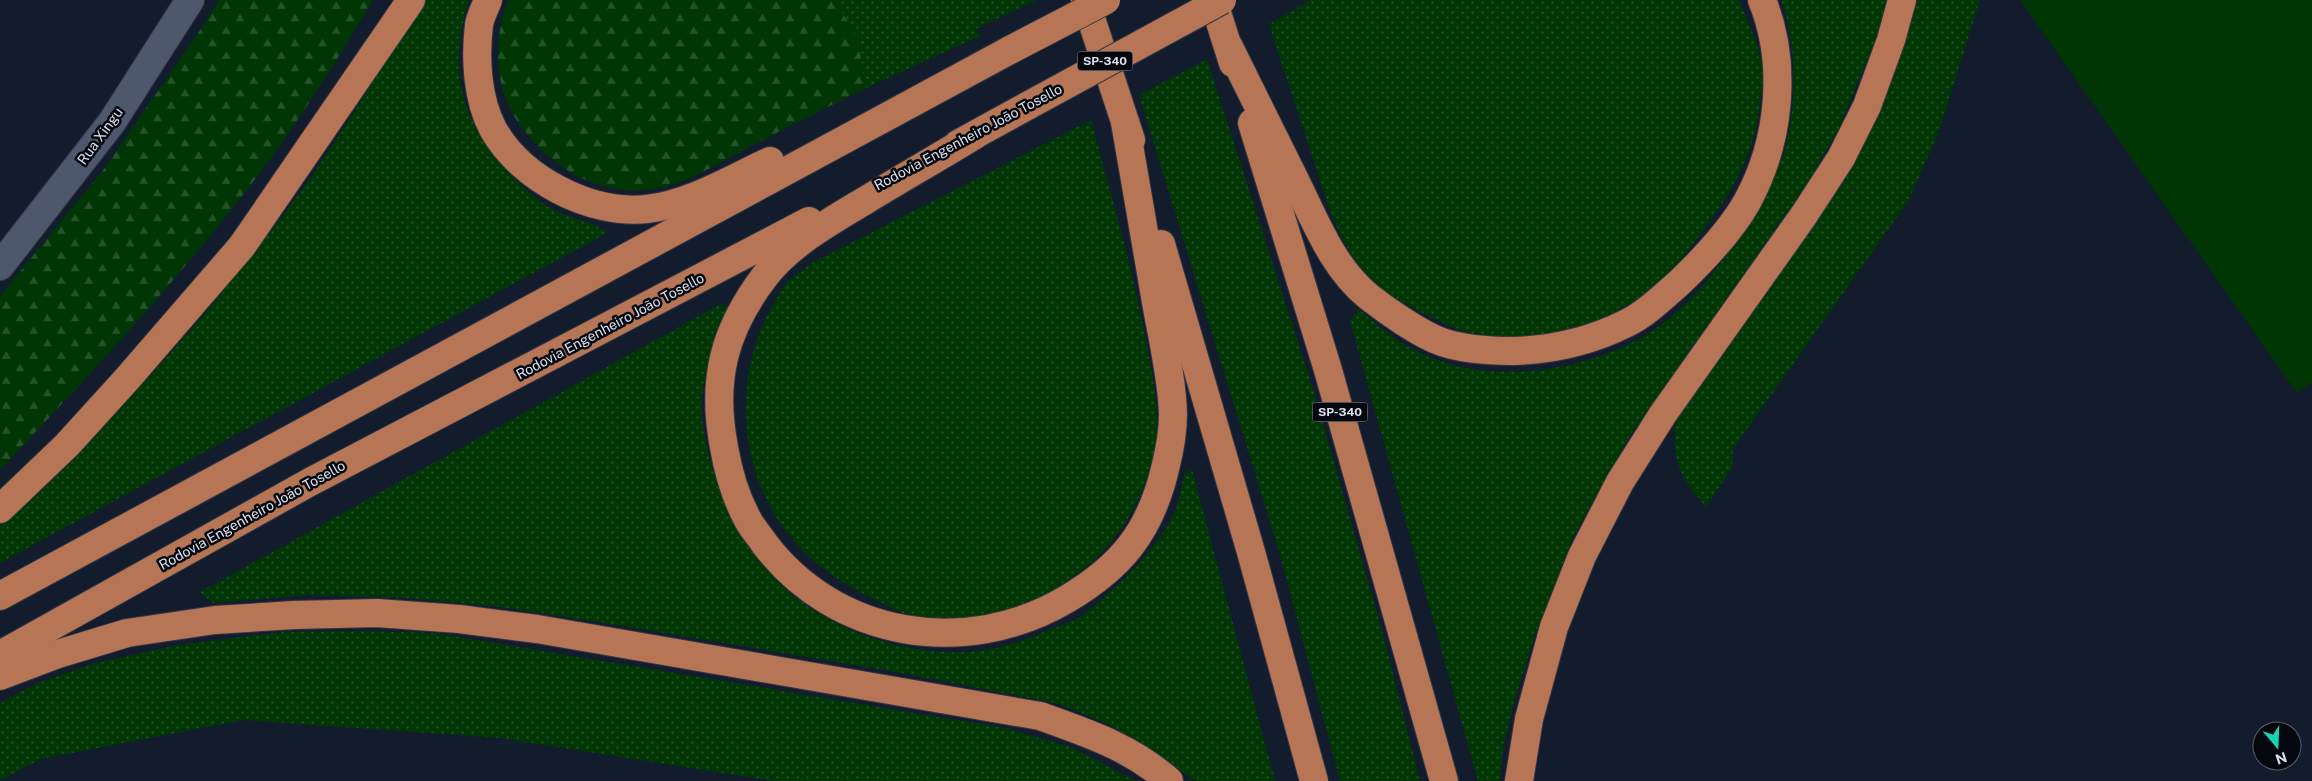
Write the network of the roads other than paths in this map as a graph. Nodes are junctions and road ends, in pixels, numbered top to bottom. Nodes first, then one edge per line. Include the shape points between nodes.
1 (190, 0) edge
2 (411, 0) edge
3 (488, 0) edge
4 (1085, 0) edge
5 (1106, 0) edge
6 (1214, 0) edge
7 (1222, 0) edge
8 (1762, 0) edge
9 (1902, 0) edge
10 (1228, 46) junction
11 (968, 73) junction
12 (1126, 122) junction
13 (975, 135) junction
14 (0, 266) edge
15 (0, 508) edge
16 (0, 596) edge
17 (0, 655) edge
18 (0, 676) edge
19 (1170, 781) edge
20 (1314, 781) edge
21 (1444, 781) edge
22 (1519, 781) edge

1 - 14 street, Rua Xingu via 112,122
2 - 15 highway via 242,246 80,430
3 - 11 highway via 479,23 478,56 481,94 493,128 513,156 543,180 574,198 608,208 647,209 688,198
4 - 12 highway, SP-340
5 - 11 highway, bridge
6 - 10 highway, SP-340
7 - 13 highway, Rodovia Engenheiro João Tosello, bridge
8 - 10 highway via 1769,18 1777,63 1777,110 1767,158 1746,203 1705,258 1630,323 1583,342 1538,350 1486,351 1442,342 1368,296 1334,258
9 - 22 highway via 1867,106 1841,158 1663,414 1620,482 1582,556 1552,636 1529,719
10 - 21 highway, SP-340 via 1328,370
11 - 16 highway
12 - 13 highway via 1173,415 1166,468 1151,514 1127,553 1092,584 1051,609 1003,626 953,634 905,630 858,617 814,592 779,562 748,520 728,470 718,417 720,367 740,315 767,273 810,234
12 - 20 highway, SP-340
13 - 17 highway, Rodovia Engenheiro João Tosello via 310,482
18 - 19 highway via 127,633 214,620 377,613 458,619 537,629 1040,716 1101,738 1150,764

